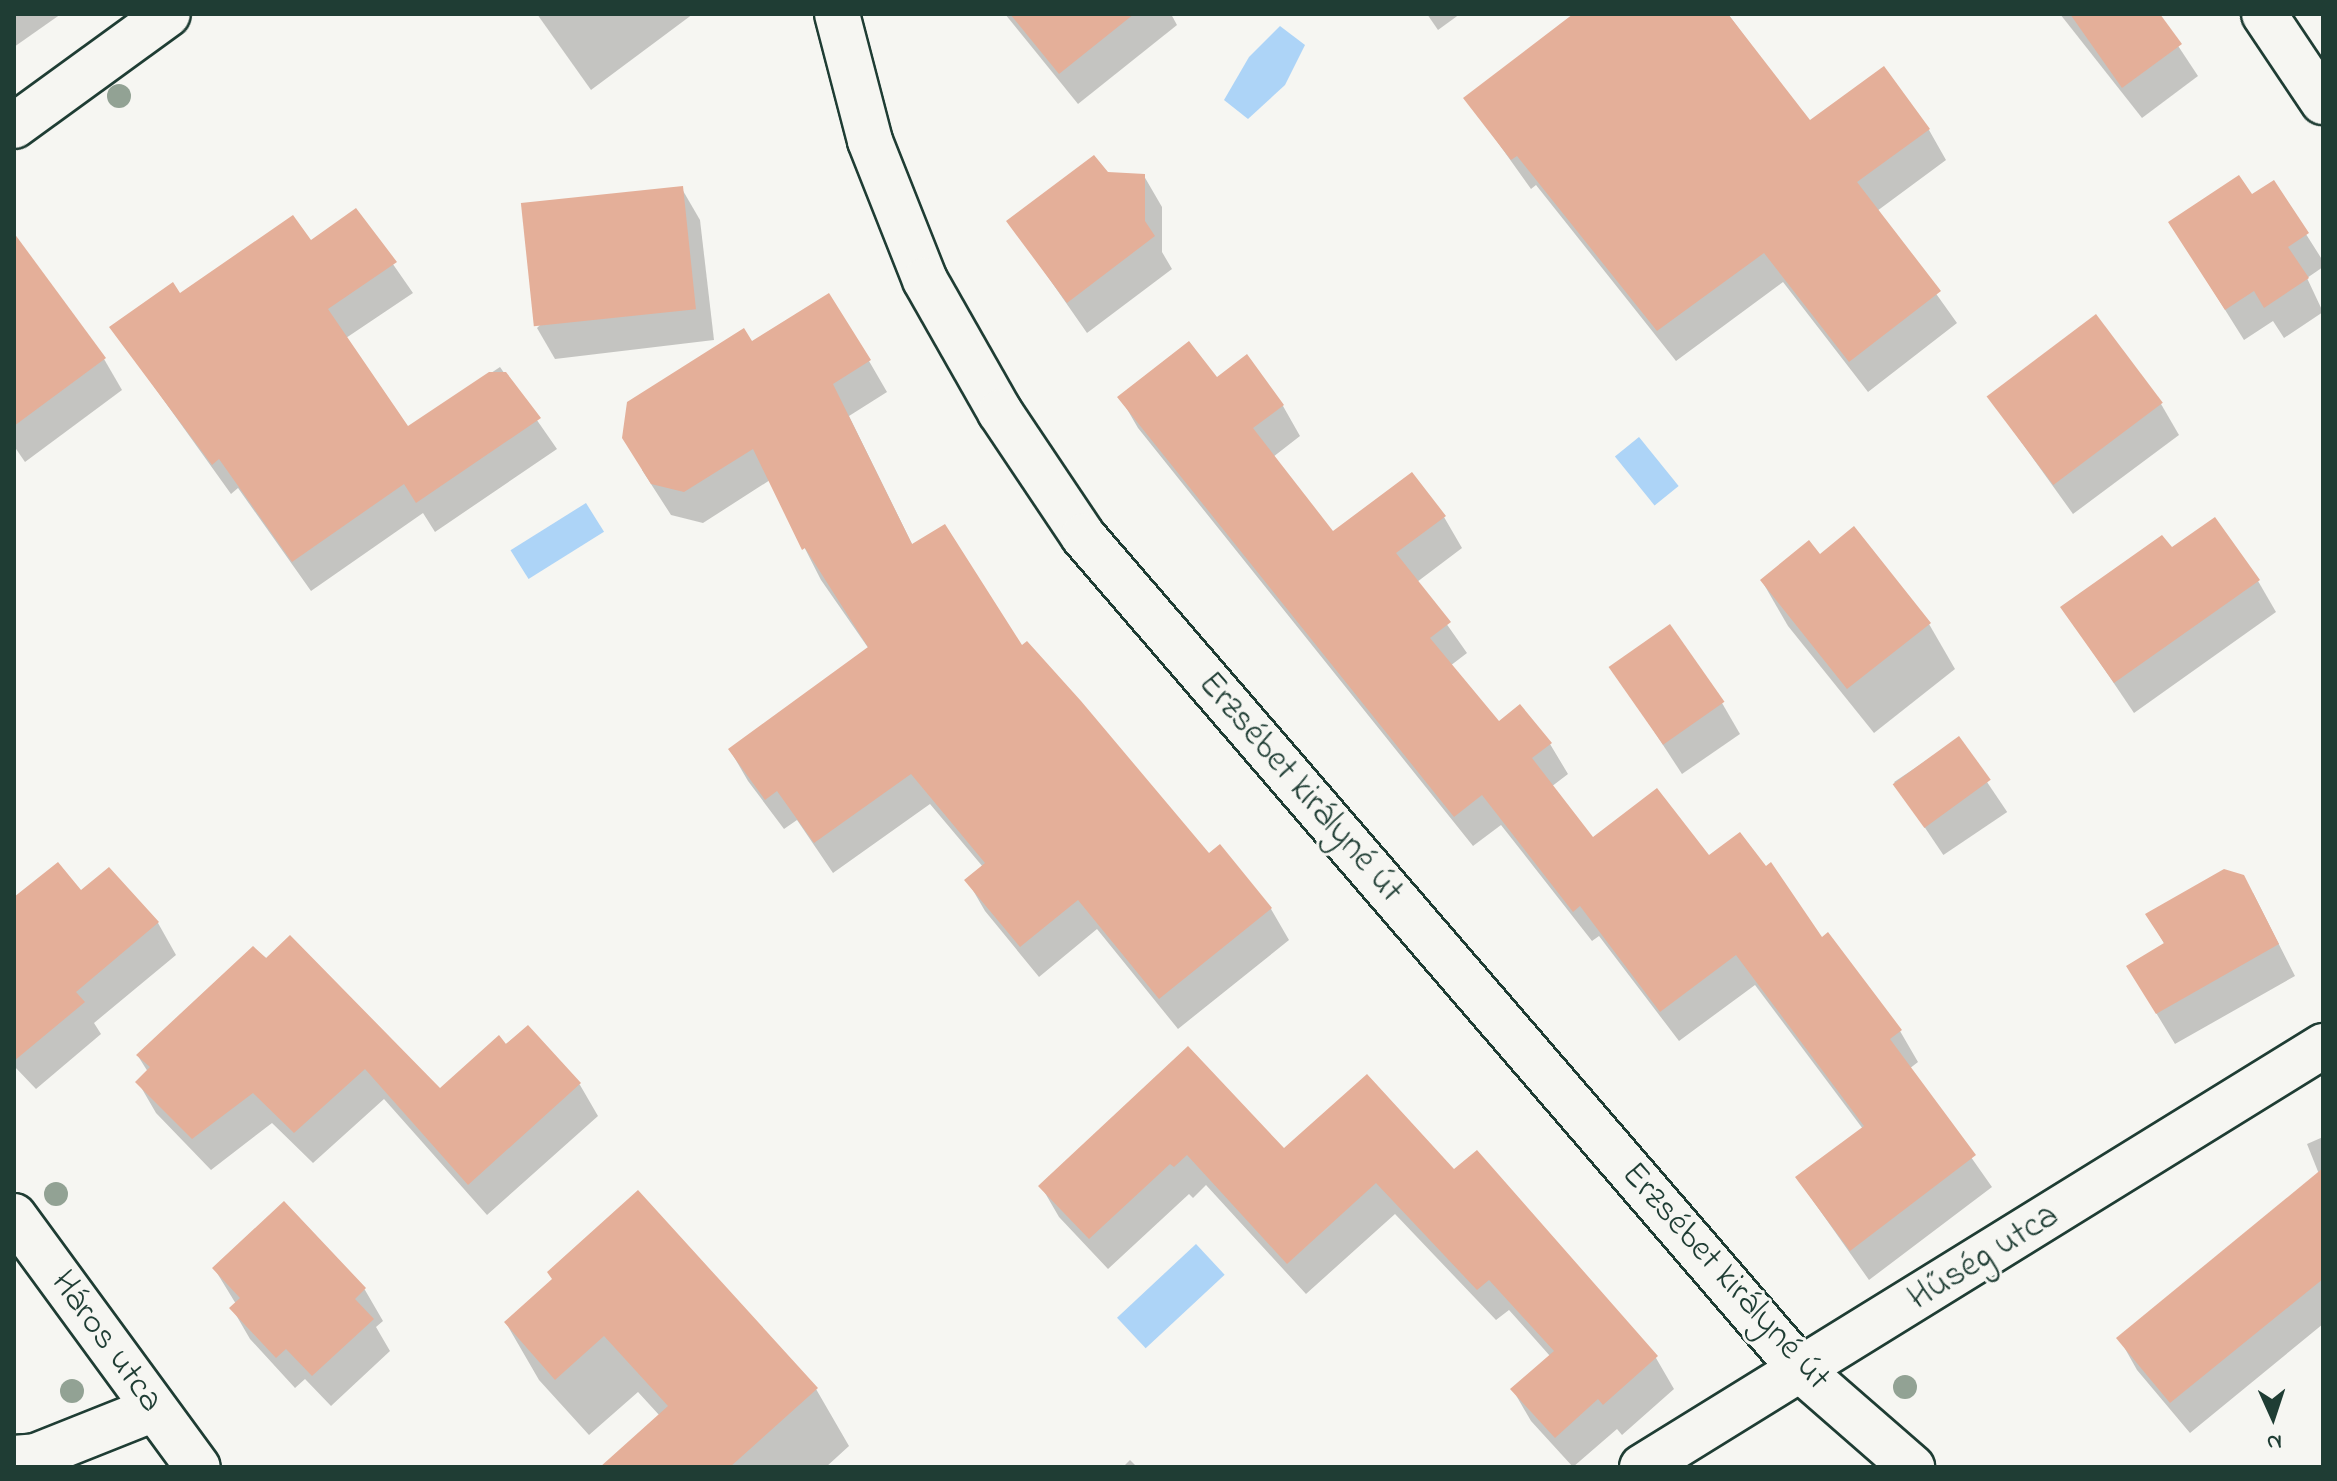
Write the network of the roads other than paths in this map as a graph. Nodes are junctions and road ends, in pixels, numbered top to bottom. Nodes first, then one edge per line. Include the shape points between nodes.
1 (168, 14) edge
2 (837, 14) edge
3 (2264, 14) edge
4 (2323, 102) edge
5 (14, 126) edge
6 (2323, 1046) edge
7 (14, 1216) edge
8 (1803, 1372) junction
9 (154, 1409) junction
10 (14, 1458) edge
11 (198, 1467) edge
12 (1642, 1467) edge
13 (1912, 1467) edge

1 - 5 street
2 - 8 street, Erzsébet királyné út via 870,141 925,280 1000,412 1083,536
3 - 4 street
6 - 8 street, Hűség utca
7 - 9 street, Háros utca
8 - 12 street, Hűség utca
8 - 13 street, Erzsébet királyné út
9 - 10 street via 36,1456
9 - 11 street, Háros utca

